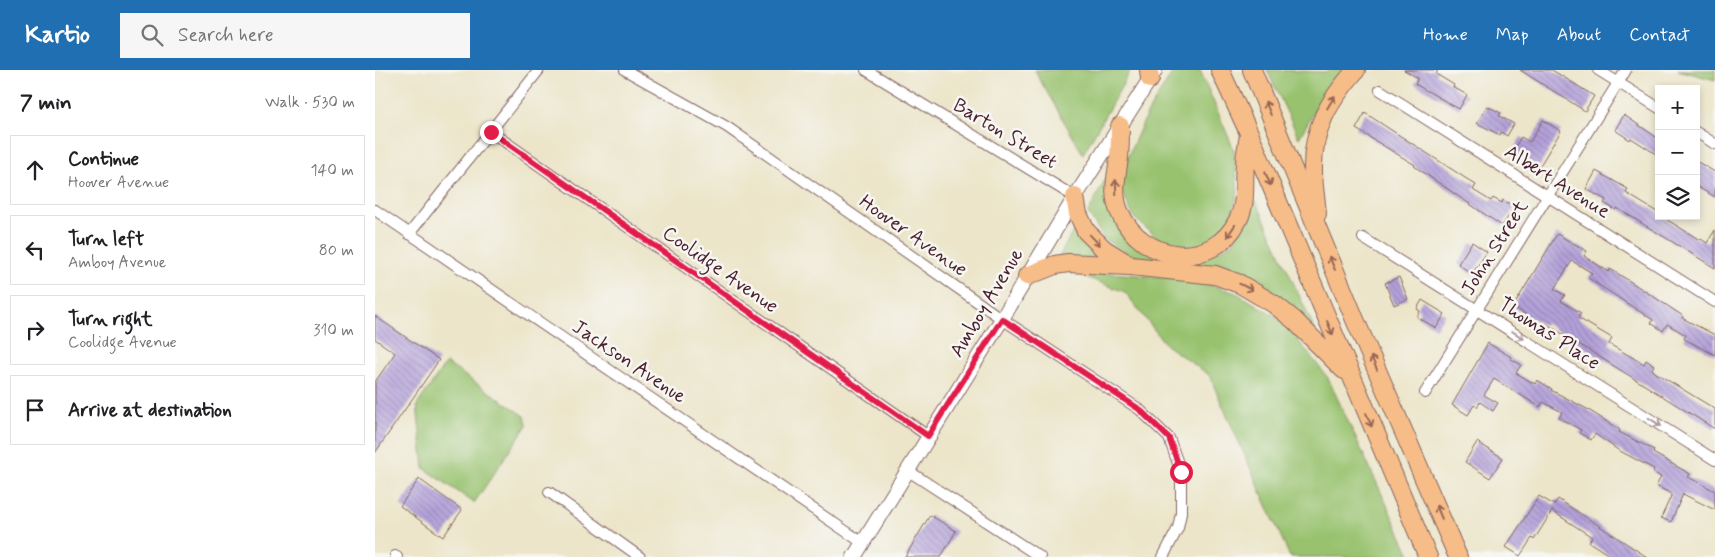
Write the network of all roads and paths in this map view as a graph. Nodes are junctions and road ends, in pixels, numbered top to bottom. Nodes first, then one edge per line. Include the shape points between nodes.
1 (539, 70) edge
2 (625, 70) edge
3 (866, 70) edge
4 (1220, 70) edge
5 (1252, 70) edge
6 (1356, 70) edge
7 (1598, 70) edge
8 (1626, 70) edge
9 (1152, 73) edge
10 (1618, 83) junction
11 (1381, 90) dead end
12 (1655, 106) edge
13 (1120, 126) junction
14 (491, 132) junction
15 (1249, 133) junction
16 (1700, 135) edge
17 (1715, 144) edge
18 (1547, 196) junction
19 (1075, 197) junction
20 (375, 210) edge
21 (409, 234) junction
22 (1320, 234) junction
23 (1363, 238) dead end
24 (1131, 266) junction
25 (1027, 276) junction
26 (1715, 302) edge
27 (1477, 309) junction
28 (1002, 319) junction
29 (1350, 375) junction
30 (1425, 393) dead end
31 (928, 436) junction
32 (1715, 460) edge
33 (907, 470) junction
34 (549, 492) dead end
35 (863, 543) junction
36 (640, 557) edge
37 (854, 557) edge
38 (1040, 557) edge
39 (1163, 557) edge
40 (1428, 557) edge
41 (1458, 557) edge

1 - 14 street
2 - 28 street, Hoover Avenue via 727,127
3 - 19 street, Barton Street
4 - 15 highway
22 -> 5 highway
22 -> 6 highway via 1313,170 1315,142 1324,114 1337,91
7 - 10 street
8 - 10 street, John Street
9 - 13 street, Amboy Avenue
10 - 12 street
10 - 18 street, John Street
11 - 18 street, Albert Avenue
15 -> 13 highway via 1245,197 1239,219 1225,240 1208,251 1181,255 1147,244 1136,236 1119,212 1114,185
13 - 19 street, Amboy Avenue
14 - 21 street
14 - 31 street, Coolidge Avenue
15 -> 29 highway
16 - 17 street
18 - 26 street, Albert Avenue
18 - 27 street, John Street
19 -> 24 highway via 1078,214 1087,231 1104,249
19 - 25 street, Amboy Avenue
20 - 21 street, Jackson Avenue
21 - 35 street, Jackson Avenue
41 -> 22 highway
23 - 27 street, Thomas Place
24 - 25 highway via 1068,263
24 -> 29 highway via 1207,274 1240,284 1275,304
25 - 28 street, Amboy Avenue
27 - 30 street, John Street
27 -> 32 street, Thomas Place
28 - 31 street, Amboy Avenue
28 - 39 street, Hoover Avenue via 1139,409 1169,438 1181,472 1181,513 1178,528
29 -> 40 highway
31 - 33 street, Amboy Avenue
33 - 35 street, Amboy Avenue
33 - 38 street
34 - 36 street
35 - 37 street, Amboy Avenue

